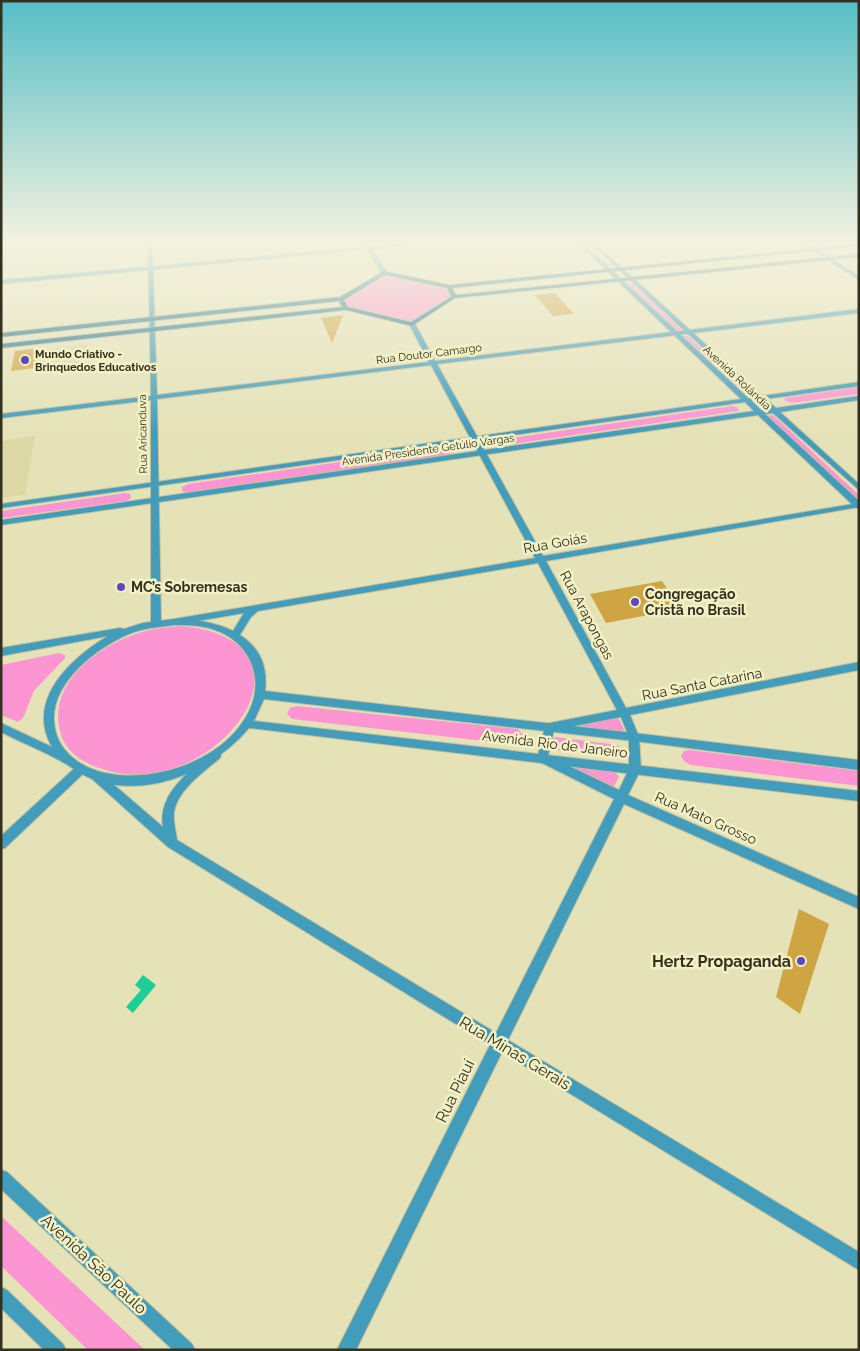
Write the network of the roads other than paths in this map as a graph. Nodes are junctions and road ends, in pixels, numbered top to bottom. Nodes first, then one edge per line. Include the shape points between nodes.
1 (152, 306) edge
2 (273, 306) edge
3 (321, 306) edge
4 (440, 306) edge
5 (645, 306) edge
6 (662, 306) edge
7 (346, 308) joint
8 (316, 312) junction
9 (859, 312) edge
10 (192, 315) junction
11 (152, 319) junction
12 (121, 322) junction
13 (412, 324) junction
14 (194, 325) junction
15 (152, 330) junction
16 (690, 332) junction
17 (123, 333) junction
18 (675, 334) junction
19 (1, 336) edge
20 (1, 346) edge
21 (434, 363) junction
22 (859, 384) edge
23 (154, 397) junction
24 (762, 398) junction
25 (859, 398) edge
26 (745, 401) junction
27 (776, 411) junction
28 (759, 413) junction
29 (1, 416) edge
30 (474, 438) junction
31 (482, 454) junction
32 (155, 484) junction
33 (859, 488) edge
34 (155, 500) junction
35 (1, 506) edge
36 (859, 506) edge
37 (1, 523) edge
38 (541, 559) junction
39 (256, 607) junction
40 (174, 622) junction
41 (156, 624) junction
42 (141, 627) junction
43 (235, 636) junction
44 (1, 652) edge
45 (859, 666) edge
46 (261, 695) junction
47 (624, 713) junction
48 (247, 724) junction
49 (1, 727) edge
50 (550, 727) junction
51 (634, 737) junction
52 (225, 747) junction
53 (542, 758) junction
54 (70, 762) junction
55 (859, 765) edge
56 (81, 769) junction
57 (635, 769) junction
58 (95, 775) junction
59 (859, 796) edge
60 (621, 797) junction
61 (172, 843) junction
62 (1, 844) edge
63 (859, 903) edge
64 (498, 1043) junction
65 (1, 1178) edge
66 (859, 1262) edge
67 (1, 1296) edge
68 (57, 1350) edge
69 (186, 1350) edge
70 (346, 1350) edge

1 - 11 street, Rua Aricanduva
2 - 10 main road
3 - 8 main road
4 - 13 main road
5 - 18 street, Avenida Rolândia
6 - 16 street, Avenida Rolândia
7 - 8 main road
7 - 13 main road
8 - 14 main road
9 - 16 street, Rua Doutor Camargo
10 - 11 main road
10 - 14 main road via 184,319
11 - 12 main road
11 - 15 street, Rua Aricanduva
12 - 17 main road via 130,326
12 - 19 main road
13 - 21 street, Rua Arapongas
14 - 15 main road
15 - 17 main road
15 - 23 street, Rua Aricanduva
16 - 18 street, Rua Doutor Camargo
16 - 24 street, Avenida Rolândia
17 - 20 main road
18 - 21 street, Rua Doutor Camargo
18 - 26 street, Avenida Rolândia
21 - 23 street, Rua Doutor Camargo
21 - 30 street, Rua Arapongas
22 - 24 street, Avenida Presidente Getúlio Vargas
23 - 29 street, Rua Doutor Camargo
23 - 32 street, Rua Aricanduva
24 - 26 street, Avenida Presidente Getúlio Vargas
24 - 27 street, Avenida Rolândia
25 - 27 street, Avenida Presidente Getúlio Vargas
26 - 28 street, Avenida Rolândia
26 - 30 street, Avenida Presidente Getúlio Vargas
27 - 28 street, Avenida Presidente Getúlio Vargas
27 - 33 street, Avenida Rolândia
28 - 31 street, Avenida Presidente Getúlio Vargas
28 - 36 street, Avenida Rolândia
30 - 31 street, Rua Arapongas
30 - 32 street, Avenida Presidente Getúlio Vargas
31 - 34 street, Avenida Presidente Getúlio Vargas
31 - 38 street, Rua Arapongas
32 - 34 street, Rua Aricanduva
32 - 35 street, Avenida Presidente Getúlio Vargas
34 - 37 street, Avenida Presidente Getúlio Vargas
34 - 41 street, Rua Aricanduva
36 - 38 street, Rua Goiás
38 - 39 street, Rua Goiás
38 - 47 street, Rua Arapongas
39 - 40 street, Rua Goiás
39 - 43 street
40 - 41 street
40 - 43 street via 207,624
41 - 42 street
42 - 44 street
42 - 54 street via 94,649 77,663 60,685 50,708 51,732 54,743
43 - 46 street via 255,655 262,680
45 - 47 street, Rua Santa Catarina
46 - 48 street
46 - 50 street, Avenida Rio de Janeiro
47 - 50 street, Rua Santa Catarina
47 - 51 street, Rua Arapongas
48 - 52 street
48 - 53 street, Avenida Rio de Janeiro
49 - 54 street
50 - 51 street, Avenida Rio de Janeiro
50 - 53 street
51 - 55 street, Avenida Rio de Janeiro
51 - 57 street, Rua Piauí
52 - 58 street via 196,766 162,777 126,780
52 - 61 street via 176,793 169,809
53 - 57 street, Avenida Rio de Janeiro
53 - 60 street, Rua Mato Grosso
54 - 56 street
56 - 58 street
56 - 62 street
57 - 59 street, Avenida Rio de Janeiro
57 - 60 street, Rua Piauí
58 - 61 street, Rua Minas Gerais
60 - 63 street, Rua Mato Grosso
60 - 64 street, Rua Piauí
61 - 64 street, Rua Minas Gerais
64 - 66 street, Rua Minas Gerais
64 - 70 street, Rua Piauí
65 - 69 street, Avenida São Paulo
67 - 68 street

